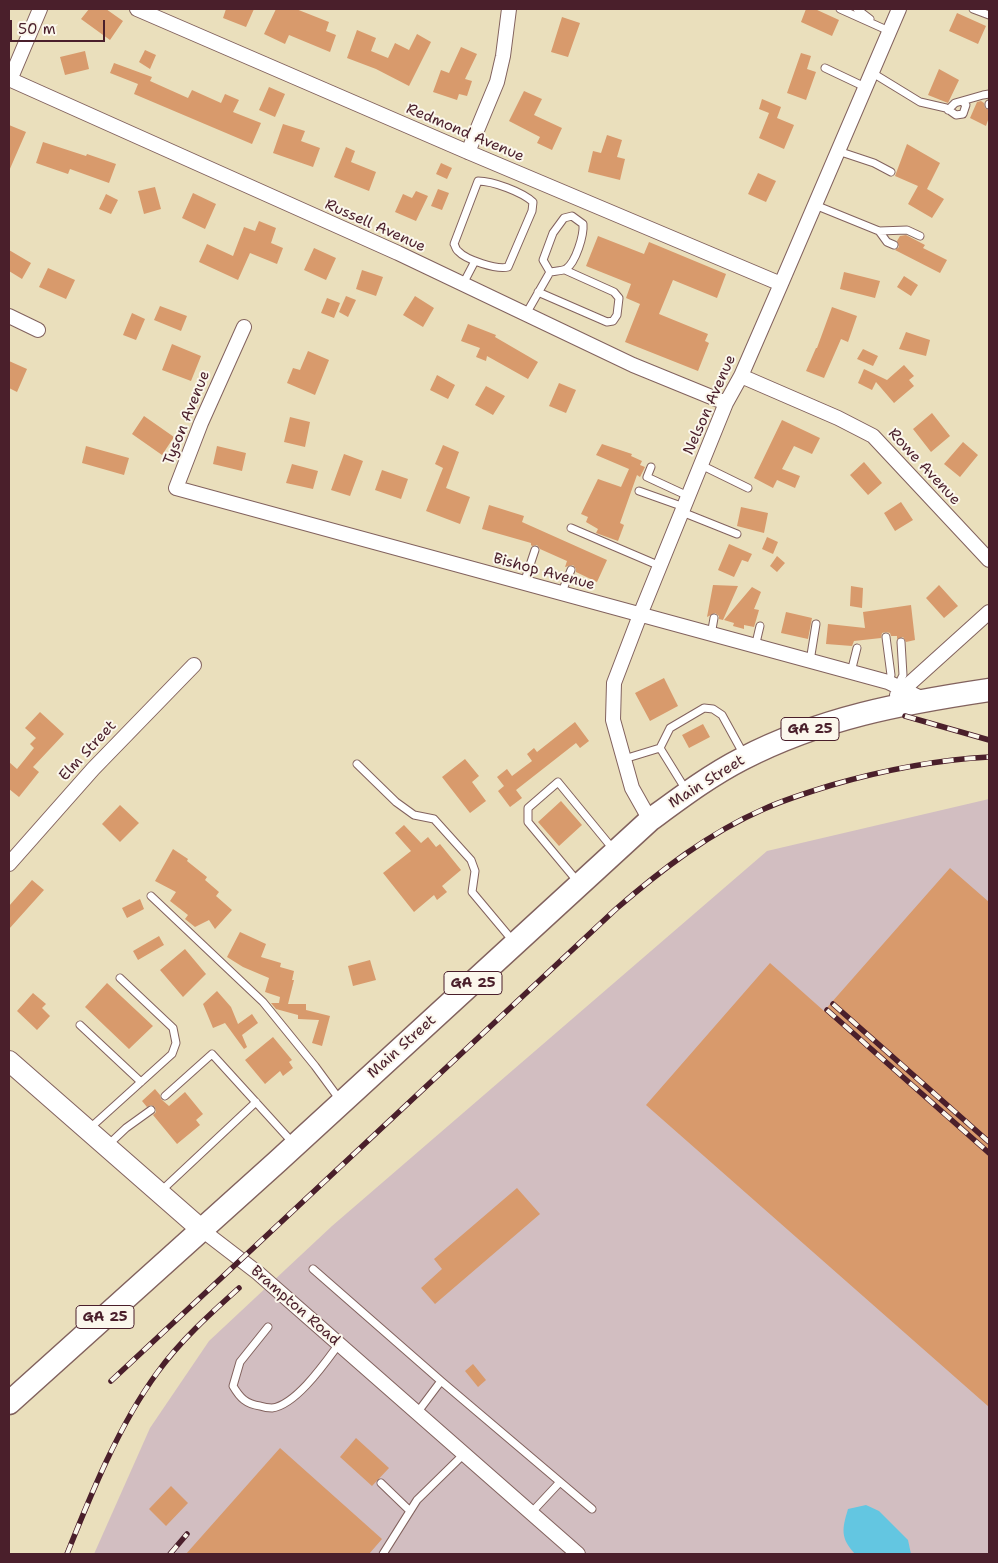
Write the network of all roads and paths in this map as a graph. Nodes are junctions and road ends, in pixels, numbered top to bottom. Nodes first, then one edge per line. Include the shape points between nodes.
1 (40, 9) edge
2 (137, 9) edge
3 (509, 9) edge
4 (840, 9) edge
5 (857, 9) edge
6 (898, 9) edge
7 (973, 9) edge
8 (989, 15) edge
9 (887, 30) junction
10 (825, 68) dead end
11 (872, 72) junction
12 (9, 79) edge
13 (866, 87) junction
14 (989, 94) edge
15 (962, 101) junction
16 (948, 110) junction
17 (838, 151) junction
18 (468, 152) junction
19 (891, 172) dead end
20 (815, 205) junction
21 (879, 231) junction
22 (920, 236) dead end
23 (894, 245) dead end
24 (475, 261) junction
25 (565, 270) junction
26 (550, 272) junction
27 (463, 284) junction
28 (781, 284) junction
29 (538, 292) junction
30 (526, 314) junction
31 (9, 316) edge
32 (244, 326) dead end
33 (38, 330) dead end
34 (741, 376) junction
35 (726, 404) junction
36 (701, 465) junction
37 (651, 467) dead end
38 (176, 488) joint
39 (748, 488) dead end
40 (639, 491) dead end
41 (685, 505) junction
42 (571, 528) dead end
43 (737, 534) dead end
44 (535, 550) dead end
45 (989, 560) edge
46 (660, 566) junction
47 (571, 570) dead end
48 (524, 584) junction
49 (560, 594) junction
50 (989, 612) edge
51 (640, 615) junction
52 (714, 618) dead end
53 (816, 624) dead end
54 (760, 626) dead end
55 (711, 635) junction
56 (886, 637) dead end
57 (901, 642) dead end
58 (756, 647) junction
59 (857, 648) dead end
60 (810, 661) junction
61 (194, 665) dead end
62 (851, 672) junction
63 (896, 687) junction
64 (989, 690) edge
65 (924, 700) junction
66 (877, 709) junction
67 (660, 748) junction
68 (745, 757) junction
69 (624, 759) junction
70 (357, 764) dead end
71 (688, 792) junction
72 (650, 820) junction
73 (615, 852) junction
74 (9, 864) edge
75 (580, 884) junction
76 (151, 896) dead end
77 (515, 944) junction
78 (120, 978) dead end
79 (80, 1025) dead end
80 (9, 1061) edge
81 (141, 1082) junction
82 (165, 1096) dead end
83 (256, 1102) junction
84 (341, 1103) junction
85 (151, 1110) dead end
86 (88, 1130) junction
87 (295, 1145) junction
88 (106, 1147) junction
89 (159, 1193) junction
90 (202, 1230) junction
91 (314, 1269) dead end
92 (268, 1327) dead end
93 (339, 1344) junction
94 (441, 1381) junction
95 (9, 1404) edge
96 (417, 1412) junction
97 (464, 1454) junction
98 (560, 1482) junction
99 (381, 1484) dead end
100 (592, 1509) dead end
101 (410, 1511) junction
102 (531, 1513) junction
103 (383, 1554) edge
104 (578, 1554) edge

1 - 12 street
2 - 18 street, Redmond Avenue
3 - 18 street via 497,82
4 - 9 lane
5 - 9 lane
6 - 9 street, Nelson Avenue
7 - 8 lane
9 - 11 street, Nelson Avenue
10 - 13 lane
11 - 13 street, Nelson Avenue
11 - 16 lane via 920,102
12 - 27 street, Russell Avenue
13 - 17 street, Nelson Avenue
14 - 15 lane
15 - 16 lane
15 - 16 lane via 966,106 964,114 956,115
17 - 19 lane
17 - 20 street, Nelson Avenue
18 - 28 street, Redmond Avenue
20 - 21 lane
20 - 28 street, Nelson Avenue
21 - 22 lane via 907,230
21 - 23 lane via 887,242
24 - 24 lane via 457,251 454,244 478,181 487,181 527,196 533,202 532,211 508,267 502,269
24 - 27 lane
25 - 26 lane
25 - 26 lane via 572,263 584,234 583,224 572,216 564,218 553,233 543,260
25 - 29 lane via 614,292 619,298 613,321 607,322
26 - 29 lane
27 - 30 street, Russell Avenue
28 - 34 street, Nelson Avenue
29 - 30 lane
30 - 35 street, Russell Avenue via 633,365
31 - 33 street
32 - 38 street, Tyson Avenue
34 - 35 street, Nelson Avenue
34 - 45 street, Rowe Avenue via 873,436
35 - 36 street, Nelson Avenue
36 - 39 lane
36 - 41 street, Nelson Avenue
37 - 41 lane via 647,477
38 - 48 street, Bishop Avenue
40 - 41 lane
41 - 43 lane
41 - 46 street, Nelson Avenue
42 - 46 lane
44 - 48 lane
46 - 51 street, Nelson Avenue
47 - 49 lane
48 - 49 street, Bishop Avenue
49 - 51 street, Bishop Avenue
50 - 63 street, Main Street
51 - 55 street, Bishop Avenue
51 - 69 street, Nelson Avenue via 614,683 612,720
52 - 55 lane
53 - 60 lane
54 - 58 lane
55 - 58 street, Bishop Avenue
56 - 63 lane via 891,675
57 - 63 lane via 902,675
58 - 60 street, Bishop Avenue
59 - 62 lane
60 - 62 street, Bishop Avenue
61 - 74 street, Elm Street via 93,769
62 - 63 street, Bishop Avenue
63 - 65 street, Bishop Avenue
63 - 66 street, Main Street
64 - 65 main road, Main Street / GA 25
65 - 66 main road, Main Street / GA 25
66 - 68 main road, Main Street / GA 25 via 792,735
67 - 68 lane via 670,728 704,708 714,709 722,715
67 - 69 lane
67 - 71 lane
68 - 71 main road, Main Street / GA 25
69 - 72 street, Nelson Avenue via 632,788
70 - 77 lane via 414,815 434,819 471,860 475,871 472,892
71 - 72 main road, Main Street / GA 25
72 - 73 main road, Main Street / GA 25
73 - 75 main road, Main Street / GA 25
73 - 75 lane via 558,782 528,808 528,822
75 - 77 main road, Main Street / GA 25
76 - 84 lane via 263,1002
77 - 84 main road, Main Street / GA 25
78 - 81 lane via 172,1028 175,1035 172,1054
79 - 81 lane
80 - 86 main road, Brampton Road
81 - 86 lane
82 - 83 lane via 212,1054
83 - 87 lane
83 - 89 lane
84 - 87 main road, Main Street / GA 25
85 - 88 lane
86 - 88 main road, Brampton Road
87 - 90 main road, Main Street / GA 25
88 - 89 main road, Brampton Road
89 - 90 main road, Brampton Road
90 - 93 street, Brampton Road via 258,1272
90 - 95 main road, Main Street / GA 25
91 - 94 lane
92 - 93 lane via 240,1362 233,1386 239,1397 254,1405 271,1408 290,1400 314,1377
93 - 96 street, Brampton Road
94 - 96 lane
94 - 98 lane
96 - 97 street, Brampton Road
97 - 101 lane
97 - 102 street, Brampton Road
98 - 100 lane
98 - 102 lane
99 - 101 lane
101 - 103 lane
102 - 104 street, Brampton Road

